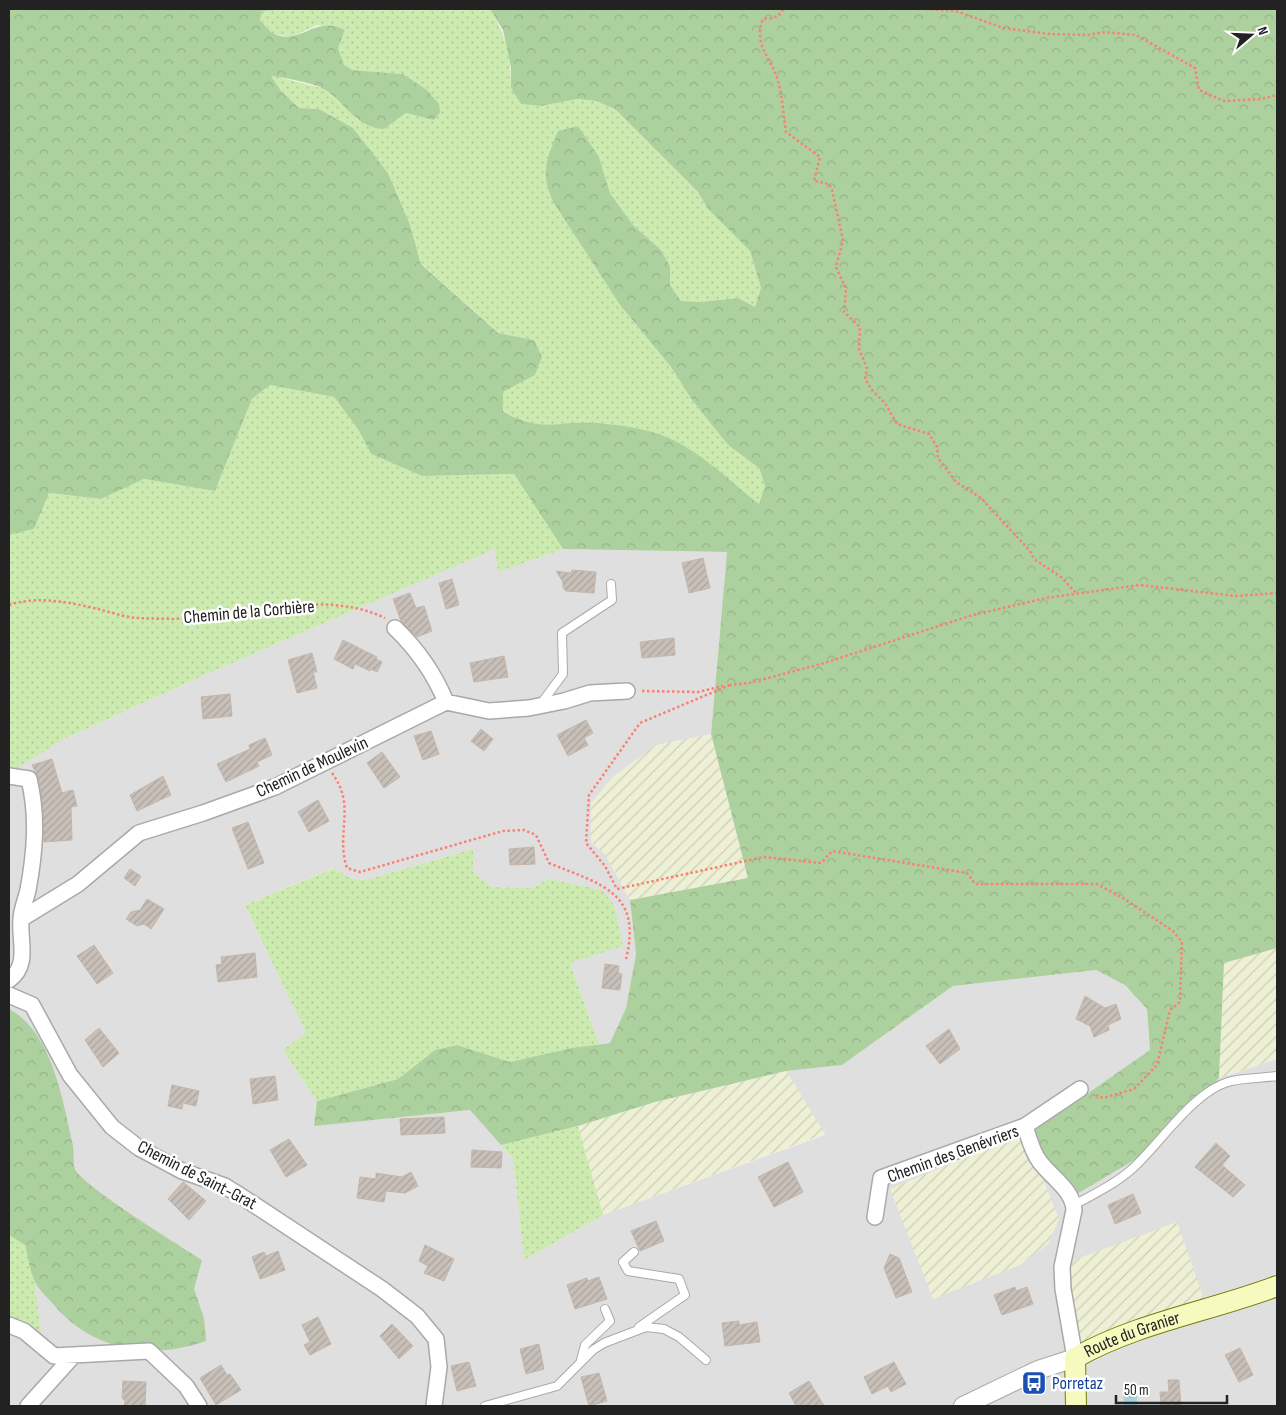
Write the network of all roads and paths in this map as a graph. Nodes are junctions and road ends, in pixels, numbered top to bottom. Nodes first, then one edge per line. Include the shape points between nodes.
1 (783, 9) edge
2 (926, 9) edge
3 (1277, 95) edge
4 (611, 584) dead end
5 (1277, 592) edge
6 (1076, 593) junction
7 (9, 605) edge
8 (395, 628) joint
9 (730, 685) junction
10 (627, 691) joint
11 (446, 702) junction
12 (538, 706) junction
13 (324, 763) junction
14 (9, 776) edge
15 (20, 919) junction
16 (626, 959) dead end
17 (9, 980) edge
18 (9, 996) edge
19 (1277, 1076) edge
20 (1080, 1089) joint
21 (1025, 1126) junction
22 (1074, 1205) junction
23 (875, 1216) dead end
24 (634, 1252) dead end
25 (1277, 1286) edge
26 (605, 1309) dead end
27 (9, 1325) edge
28 (633, 1331) junction
29 (74, 1355) junction
30 (1075, 1358) junction
31 (581, 1360) junction
32 (706, 1360) dead end
33 (28, 1406) edge
34 (199, 1406) edge
35 (434, 1406) edge
36 (485, 1406) edge
37 (963, 1406) edge
38 (1076, 1406) edge

1 - 6 path via 775,17 763,19 759,29 760,40 779,84 786,132 820,157 814,181 829,184 832,190 843,240 836,267 846,289 844,312 860,327 859,349 867,368 865,379 897,424 930,434 938,458 956,482 981,498 1034,559 1061,577
2 - 3 path via 956,11 1003,28 1022,31 1136,35 1195,68 1199,90 1224,101
4 - 12 lane via 612,600 562,632 563,674
5 - 6 path via 1235,596 1140,585
6 - 9 path via 973,615 822,664
7 - 8 path, Chemin de la Corbière via 38,600 86,606 134,618 214,617 279,607 340,606 384,617
8 - 11 street via 413,645 435,676
9 - 10 path via 698,692
9 - 20 path via 640,723 590,796 586,843 605,866 617,889 764,857 821,863 832,851 967,873 975,884 1097,884 1173,931 1182,942 1180,1002 1170,1010 1157,1065 1134,1089 1102,1098
10 - 12 street via 590,693
11 - 12 street via 489,711
11 - 13 street, Chemin de Moulevin
13 - 15 street, Chemin de Moulevin via 275,787 139,833 78,884
13 - 16 path via 340,784 346,804 342,853 347,868 360,872 503,832 524,830 536,835 549,862 604,886 620,898 628,916 630,944
14 - 15 street via 29,779 35,804 36,831 28,889
15 - 17 street via 24,950 17,974
18 - 35 street, Chemin de Saint-Grat via 32,1005 70,1075 119,1132 139,1148 182,1171 225,1186 382,1288 417,1316 436,1339 439,1367
19 - 22 lane via 1228,1082 1206,1094 1132,1168 1112,1184
20 - 21 street
21 - 22 street, Chemin des Genévriers via 1039,1162 1069,1193
21 - 23 street, Chemin des Genévriers via 881,1178
22 - 30 street via 1062,1267
24 - 28 lane via 623,1262 628,1272 679,1279 685,1295
25 - 30 main road, Route du Granier via 1119,1337
26 - 31 lane via 610,1321 585,1344
27 - 29 street via 24,1331 54,1356
28 - 31 lane via 604,1343
28 - 32 lane via 646,1327 664,1329
29 - 33 street
29 - 34 street via 148,1351 186,1386
30 - 37 street, Route du Granier via 1038,1370
30 - 38 main road
31 - 36 lane via 557,1386

